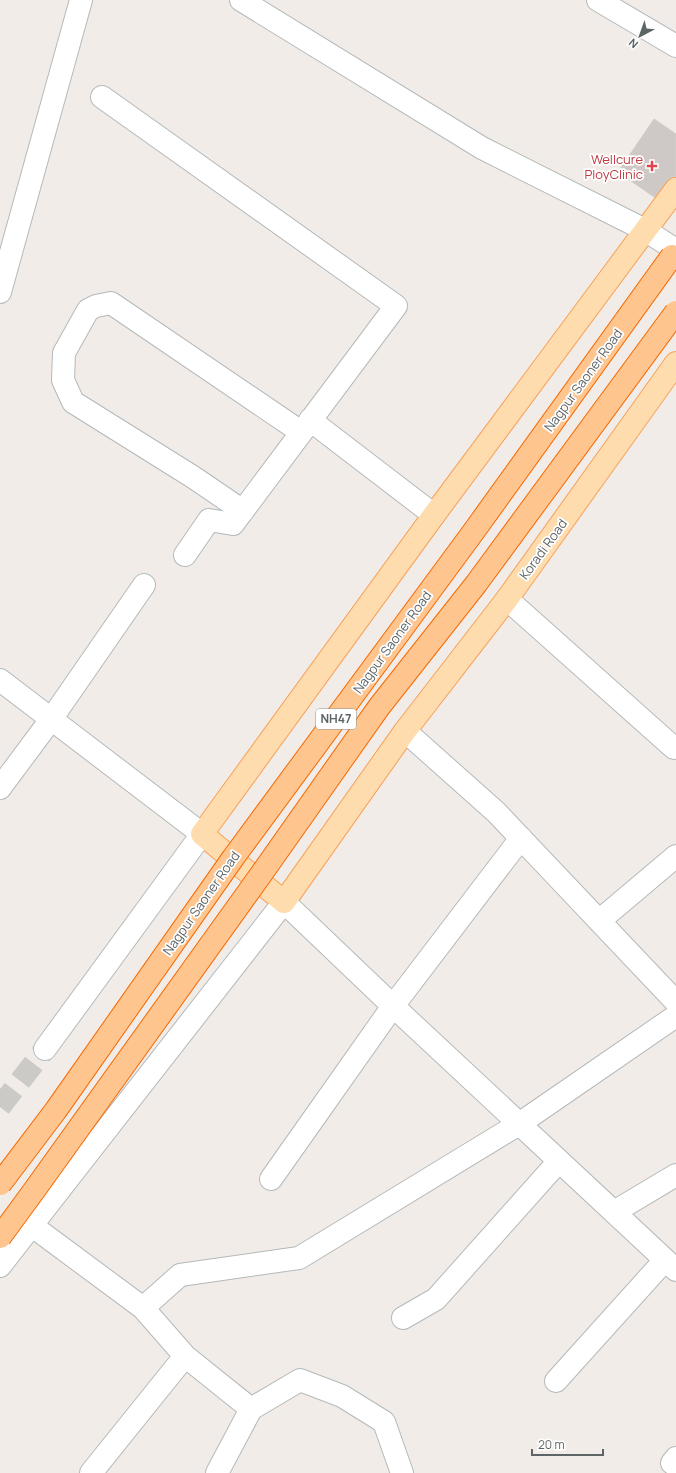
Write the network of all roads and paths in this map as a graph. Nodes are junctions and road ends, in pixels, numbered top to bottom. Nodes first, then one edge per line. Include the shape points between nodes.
1 (81, 0) edge
2 (240, 0) edge
3 (598, 0) edge
4 (676, 46) edge
5 (102, 97) dead end
6 (676, 189) edge
7 (645, 230) junction
8 (674, 253) edge
9 (0, 292) edge
10 (676, 312) edge
11 (676, 363) edge
12 (305, 426) junction
13 (243, 511) junction
14 (434, 514) junction
15 (185, 555) dead end
16 (144, 585) dead end
17 (507, 599) junction
18 (0, 680) edge
19 (52, 718) junction
20 (406, 731) junction
21 (674, 748) dead end
22 (0, 788) edge
23 (202, 834) junction
24 (521, 838) junction
25 (676, 856) edge
26 (284, 902) junction
27 (599, 921) junction
28 (676, 1002) edge
29 (393, 1006) junction
30 (676, 1016) edge
31 (45, 1049) tunnel mouth
32 (519, 1124) junction
33 (559, 1161) junction
34 (676, 1175) edge
35 (271, 1179) dead end
36 (0, 1184) edge
37 (614, 1212) junction
38 (31, 1225) junction
39 (0, 1237) edge
40 (671, 1265) edge
41 (0, 1266) edge
42 (142, 1308) junction
43 (403, 1318) dead end
44 (184, 1356) junction
45 (556, 1381) dead end
46 (250, 1409) junction
47 (91, 1473) edge
48 (217, 1473) edge
49 (402, 1473) edge

1 - 9 street
2 - 7 street via 482,148
3 - 4 street
5 - 12 street via 396,306
6 - 7 main road
7 - 8 street
7 - 14 main road
8 - 36 highway, Nagpur Saoner Road / NH47, bridge via 233,858 60,1104
10 - 39 highway, NH47, bridge via 476,584 379,707
11 - 17 main road, Koradi Road
12 - 13 street
12 - 13 street via 111,303 88,310 64,353 63,380 73,402
12 - 14 street
13 - 15 street via 233,524 209,520
14 - 23 main road
16 - 19 street
17 - 20 main road, Koradi Road
17 - 21 street
18 - 19 street
19 - 22 street
19 - 23 street
20 - 24 street via 496,812
20 - 26 main road, Koradi Road
23 - 26 main road
23 - 31 street
24 - 27 street
24 - 29 street
25 - 27 street
26 - 29 street
26 - 38 street
27 - 28 street
29 - 32 street
29 - 35 street
30 - 32 street
32 - 33 street
32 - 42 street via 300,1258 180,1274
33 - 37 street
33 - 43 street via 436,1299
34 - 37 street
37 - 40 street
38 - 41 street
38 - 42 street
40 - 45 street
42 - 44 street
44 - 46 street
44 - 47 street
46 - 48 street
46 - 49 street via 300,1380 342,1396 384,1422

